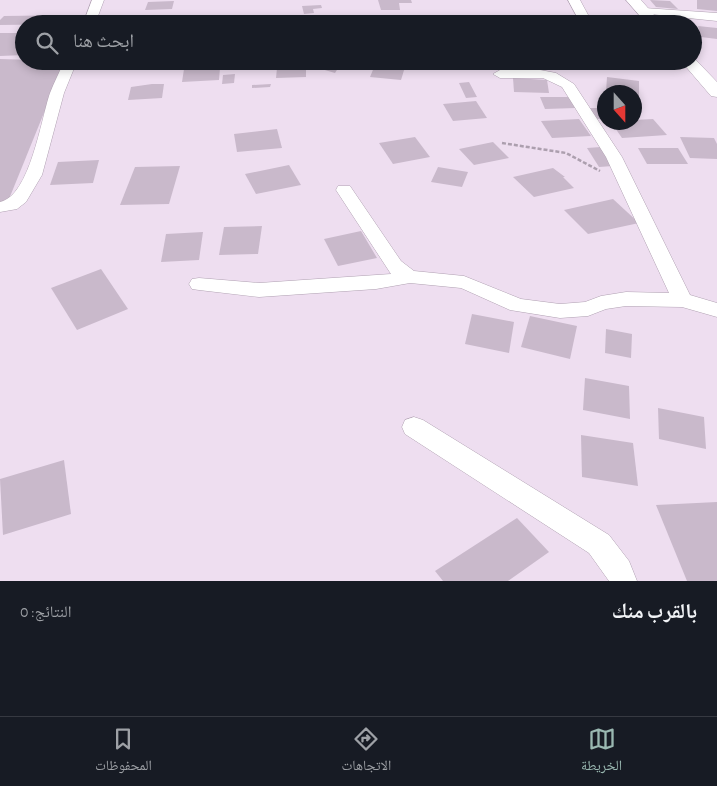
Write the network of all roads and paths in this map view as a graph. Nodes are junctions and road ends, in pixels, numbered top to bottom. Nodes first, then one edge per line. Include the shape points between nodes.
1 (98, 0) edge
2 (574, 0) edge
3 (633, 0) edge
4 (644, 11) junction
5 (92, 15) edge
6 (582, 15) edge
7 (647, 15) edge
8 (693, 15) edge
9 (702, 16) edge
10 (717, 17) edge
11 (67, 70) edge
12 (697, 70) edge
13 (500, 74) dead end
14 (717, 92) edge
15 (502, 143) dead end
16 (627, 183) junction
17 (344, 190) dead end
18 (0, 207) edge
19 (410, 277) junction
20 (199, 284) dead end
21 (682, 300) junction
22 (717, 310) edge
23 (414, 427) dead end
24 (623, 581) edge

1 - 5 street
2 - 6 street
3 - 4 street
4 - 7 street
4 - 8 street
9 - 10 street
11 - 18 street via 34,175 20,198 11,205
12 - 14 street
13 - 16 street via 538,73 555,76 567,84
15 - 16 path via 566,153
16 - 21 street
17 - 19 street via 394,265
19 - 20 street via 376,283 268,290
19 - 21 street via 464,282 518,305 560,311 588,309 626,299
21 - 22 street
23 - 24 street via 599,544 619,570

